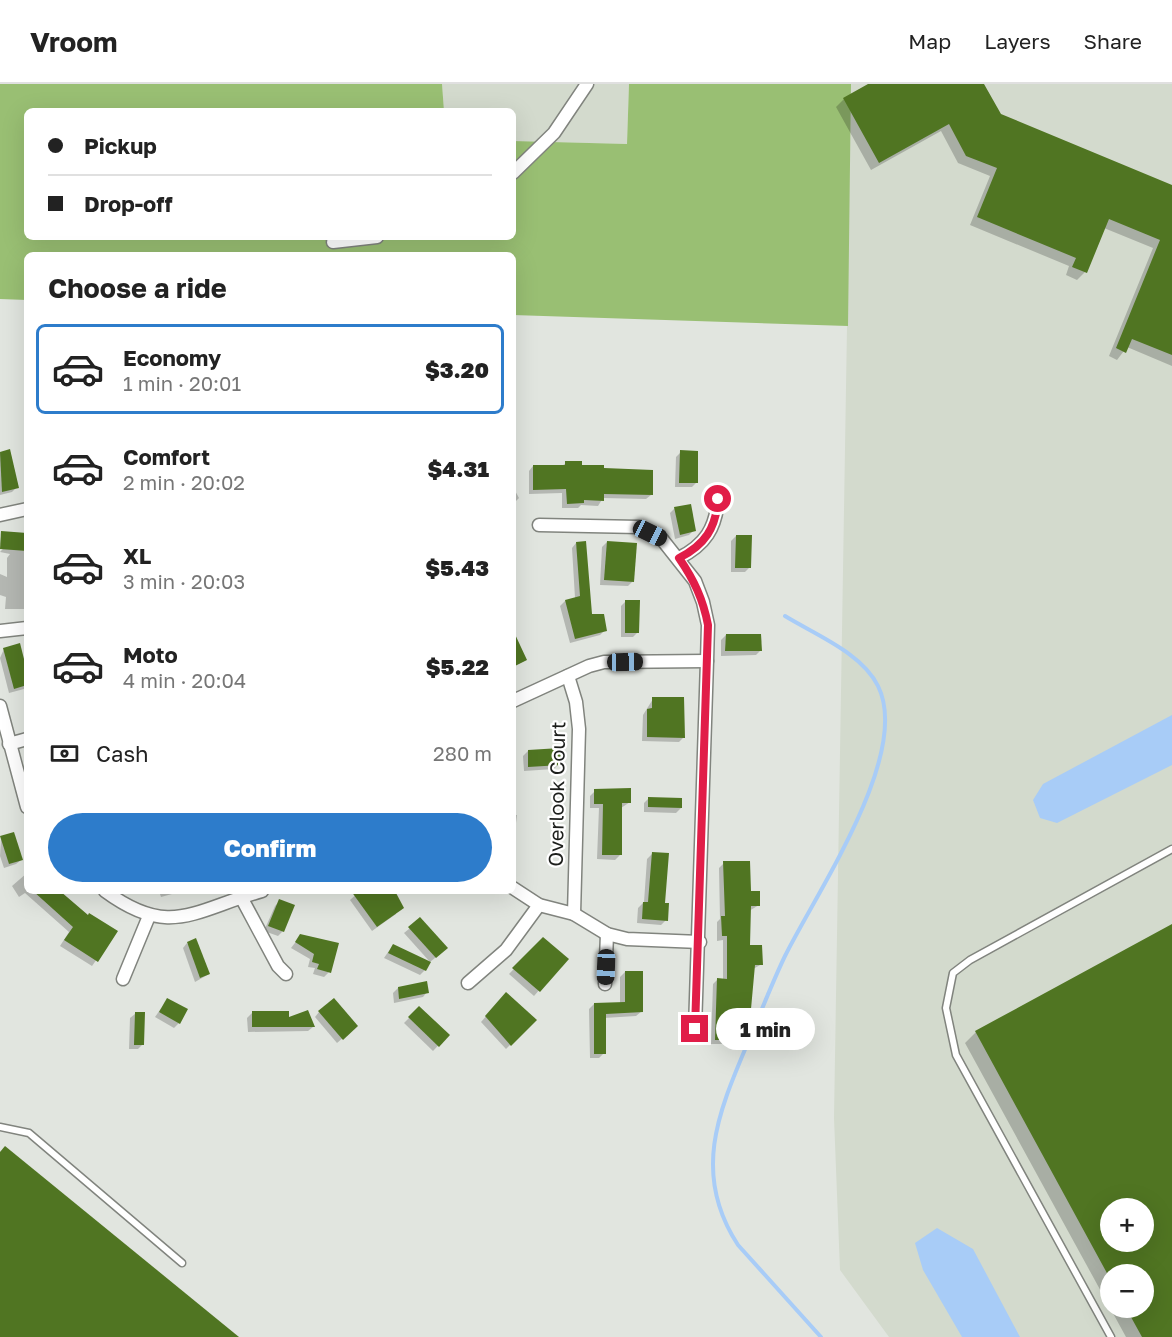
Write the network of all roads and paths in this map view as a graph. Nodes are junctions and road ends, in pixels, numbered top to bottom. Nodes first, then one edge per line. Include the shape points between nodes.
1 (587, 84) edge
2 (516, 170) edge
3 (351, 240) edge
4 (333, 242) dead end
5 (718, 499) dead end
6 (24, 510) edge
7 (0, 515) edge
8 (539, 525) dead end
9 (679, 558) junction
10 (24, 628) edge
11 (0, 631) edge
12 (707, 661) junction
13 (568, 676) junction
14 (516, 700) edge
15 (0, 706) edge
16 (24, 740) edge
17 (9, 744) junction
18 (24, 796) edge
19 (1172, 849) edge
20 (516, 890) edge
21 (109, 894) edge
22 (252, 894) edge
23 (241, 897) junction
24 (539, 904) junction
25 (574, 914) junction
26 (149, 916) junction
27 (607, 934) junction
28 (700, 942) junction
29 (286, 974) dead end
30 (123, 979) dead end
31 (468, 983) dead end
32 (605, 984) dead end
33 (695, 1029) dead end
34 (0, 1127) edge
35 (182, 1263) dead end
36 (1111, 1337) edge

1 - 2 street via 554,133
3 - 4 street
5 - 9 street via 717,517 709,535 695,550
6 - 7 street
8 - 9 street via 639,527 661,538
9 - 12 street via 704,602
10 - 11 street
12 - 13 street via 604,662
12 - 28 street
13 - 14 street
13 - 25 street, Overlook Court via 579,729
15 - 17 street
16 - 17 street
17 - 18 street
19 - 36 lane via 970,960 953,973 946,1008 956,1055
20 - 24 street
21 - 26 street via 128,908
22 - 23 street
23 - 26 street via 181,917
23 - 29 street
24 - 25 street
24 - 31 street via 506,950
25 - 27 street
26 - 30 street
27 - 28 street via 627,939
27 - 32 street
28 - 33 street
34 - 35 lane via 29,1133

